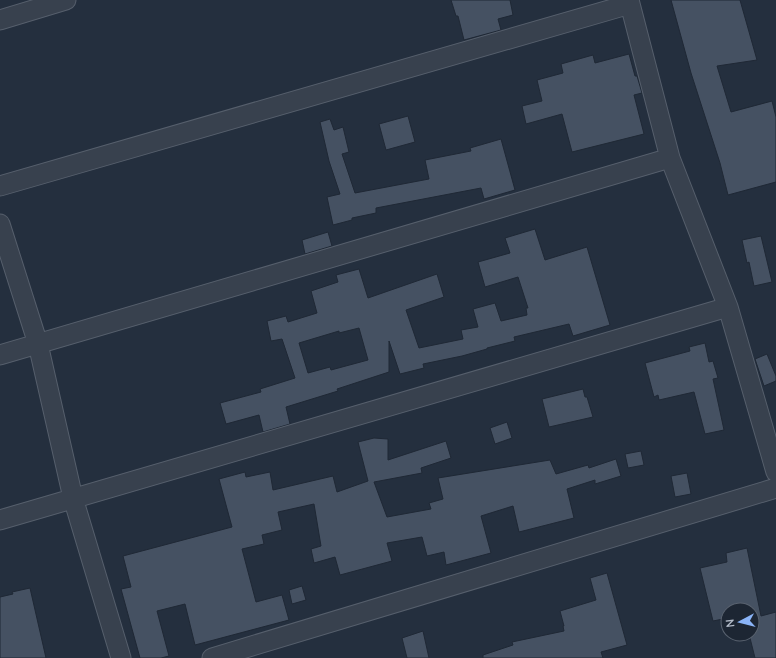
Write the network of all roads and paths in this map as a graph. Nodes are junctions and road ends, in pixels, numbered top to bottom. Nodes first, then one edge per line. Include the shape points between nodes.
1 (66, 0) edge
2 (629, 2) edge
3 (0, 20) edge
4 (670, 158) junction
5 (0, 186) edge
6 (0, 224) edge
7 (728, 307) junction
8 (38, 344) junction
9 (0, 355) edge
10 (776, 472) edge
11 (776, 488) edge
12 (73, 498) junction
13 (0, 520) edge
14 (121, 658) edge
15 (212, 658) edge

1 - 3 street
2 - 4 street
2 - 5 street
4 - 7 street
4 - 8 street
6 - 8 street
7 - 10 street
7 - 12 street
8 - 9 street
8 - 12 street
11 - 15 street
12 - 13 street
12 - 14 street

